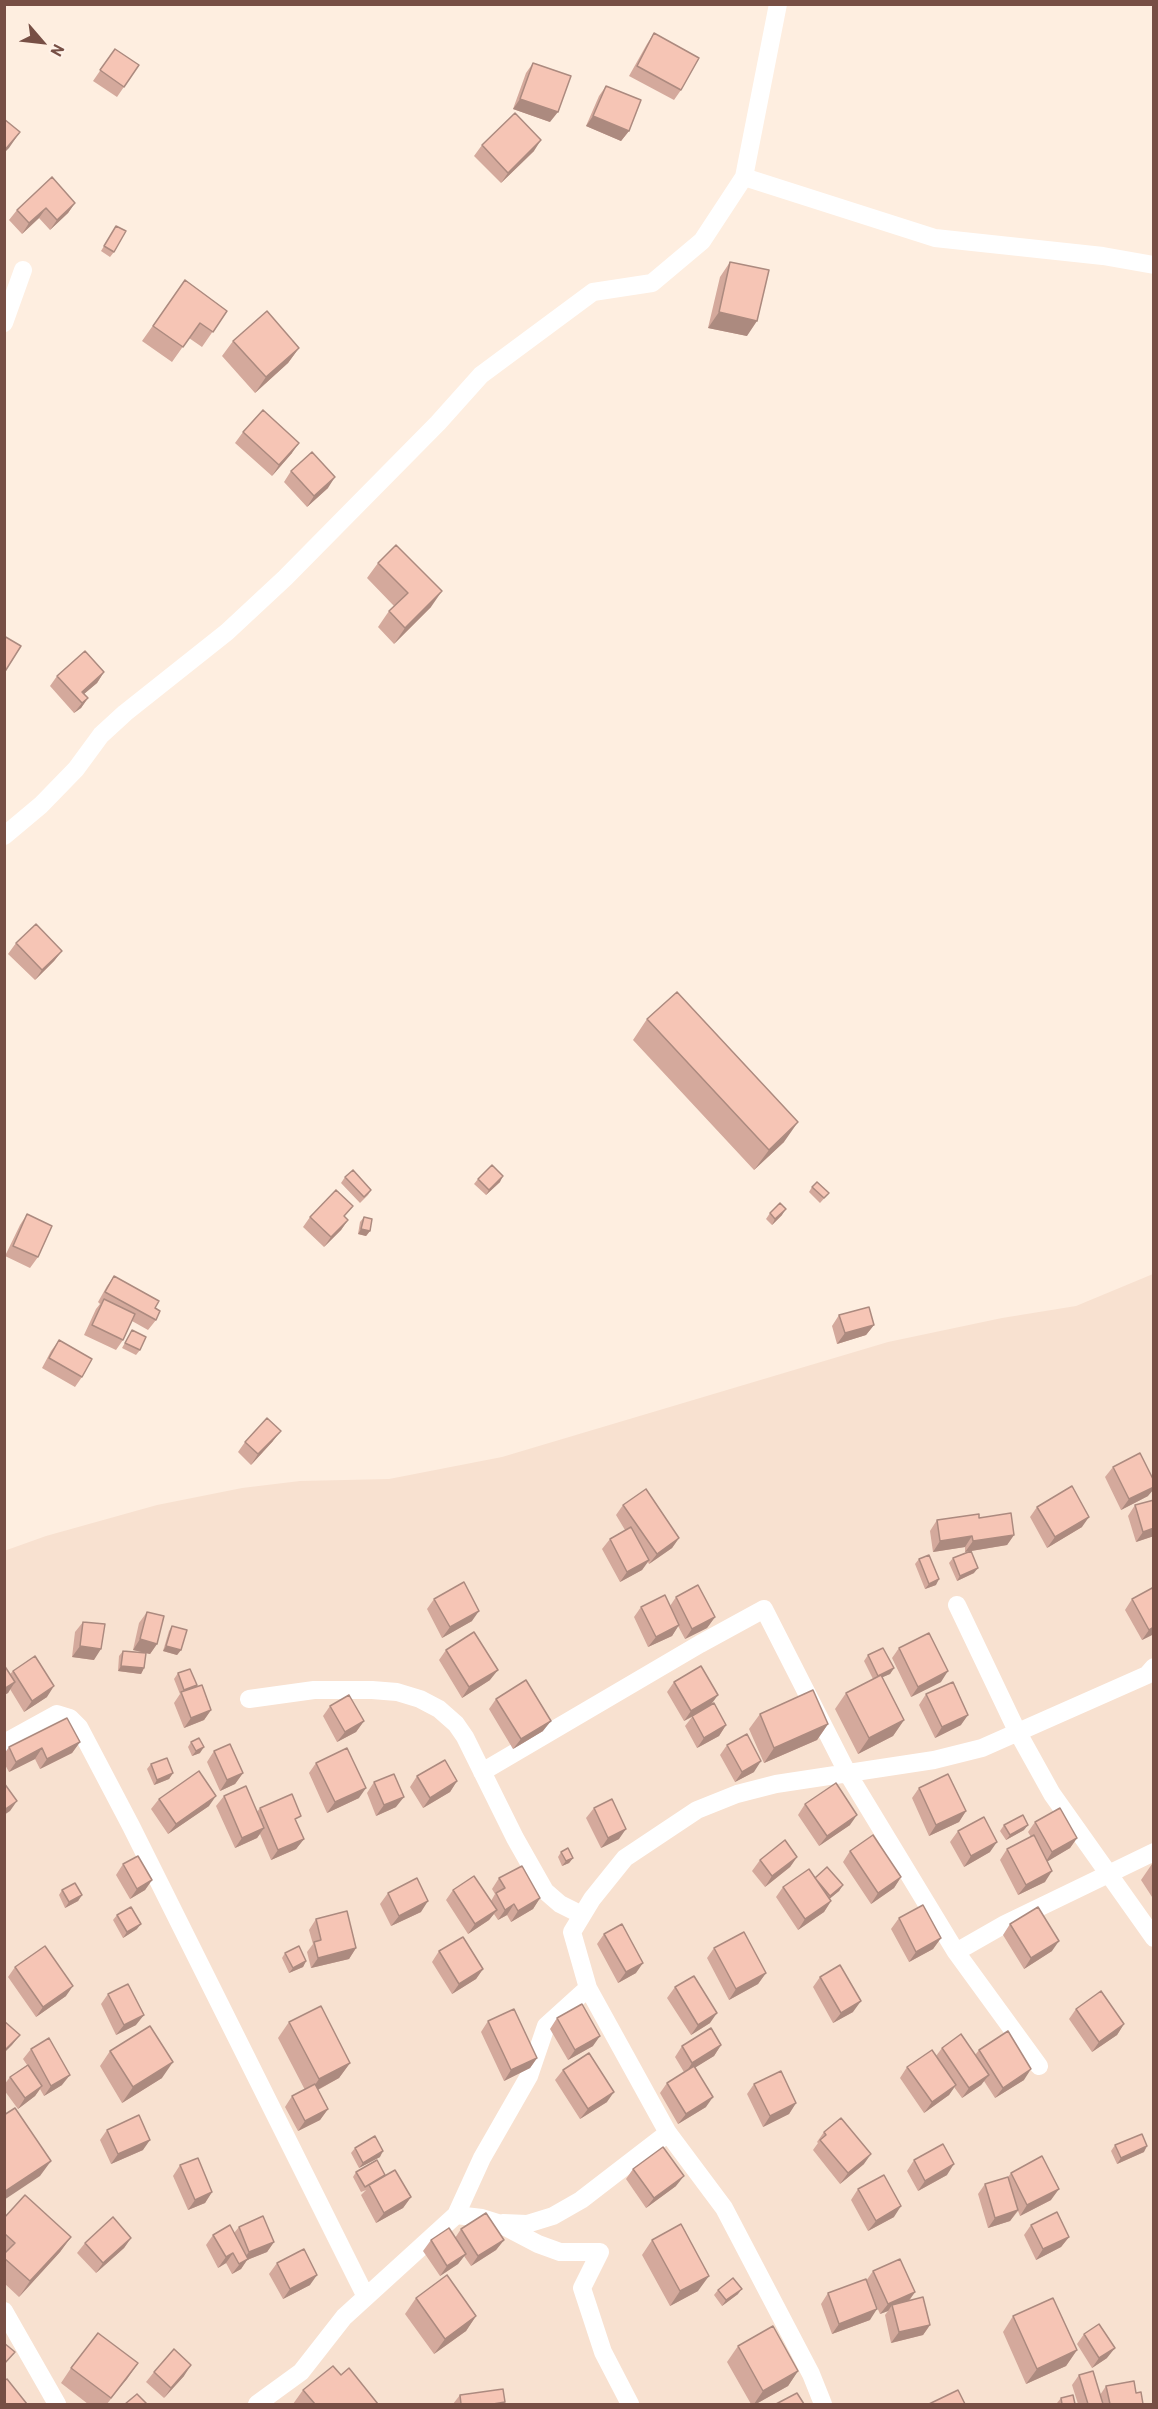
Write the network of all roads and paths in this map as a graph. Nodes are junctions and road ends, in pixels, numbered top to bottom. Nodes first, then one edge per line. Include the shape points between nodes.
1 (778, 4) edge
2 (744, 177) junction
3 (1154, 265) edge
4 (23, 270) dead end
5 (4, 323) edge
6 (4, 836) edge
7 (957, 1605) dead end
8 (1154, 1667) edge
9 (249, 1699) dead end
10 (1017, 1731) junction
11 (4, 1743) edge
12 (482, 1772) junction
13 (848, 1774) junction
14 (1154, 1852) edge
15 (1108, 1872) junction
16 (582, 1915) junction
17 (1154, 1938) edge
18 (956, 1952) junction
19 (588, 1988) junction
20 (1039, 2066) dead end
21 (668, 2133) junction
22 (456, 2215) junction
23 (498, 2223) junction
24 (366, 2297) junction
25 (4, 2311) edge
26 (57, 2404) edge
27 (257, 2404) edge
28 (630, 2404) edge
29 (823, 2404) edge

1 - 2 street
2 - 3 street via 934,238
2 - 6 street via 702,241 652,283 593,292 481,375 285,578 101,735 62,784
4 - 5 street
7 - 10 street
8 - 10 street via 1147,1675
9 - 12 street via 347,1689 397,1692 420,1699 456,1724
10 - 13 street via 982,1748
10 - 15 street via 1052,1794
11 - 24 street via 57,1714 70,1718 79,1727
12 - 13 street via 764,1610
12 - 16 street via 546,1891 560,1904
13 - 16 street via 776,1784 697,1810 625,1858
13 - 18 street
14 - 15 street
15 - 17 street
15 - 18 street
16 - 19 street via 572,1932
18 - 20 street
19 - 21 street
19 - 22 street via 546,2026 529,2076 482,2158
21 - 23 street via 581,2200 553,2216 527,2223
21 - 29 street via 724,2208
22 - 23 street
22 - 24 street
23 - 28 street via 560,2252 600,2252 582,2288 603,2352
24 - 27 street via 344,2317 301,2372
25 - 26 street

